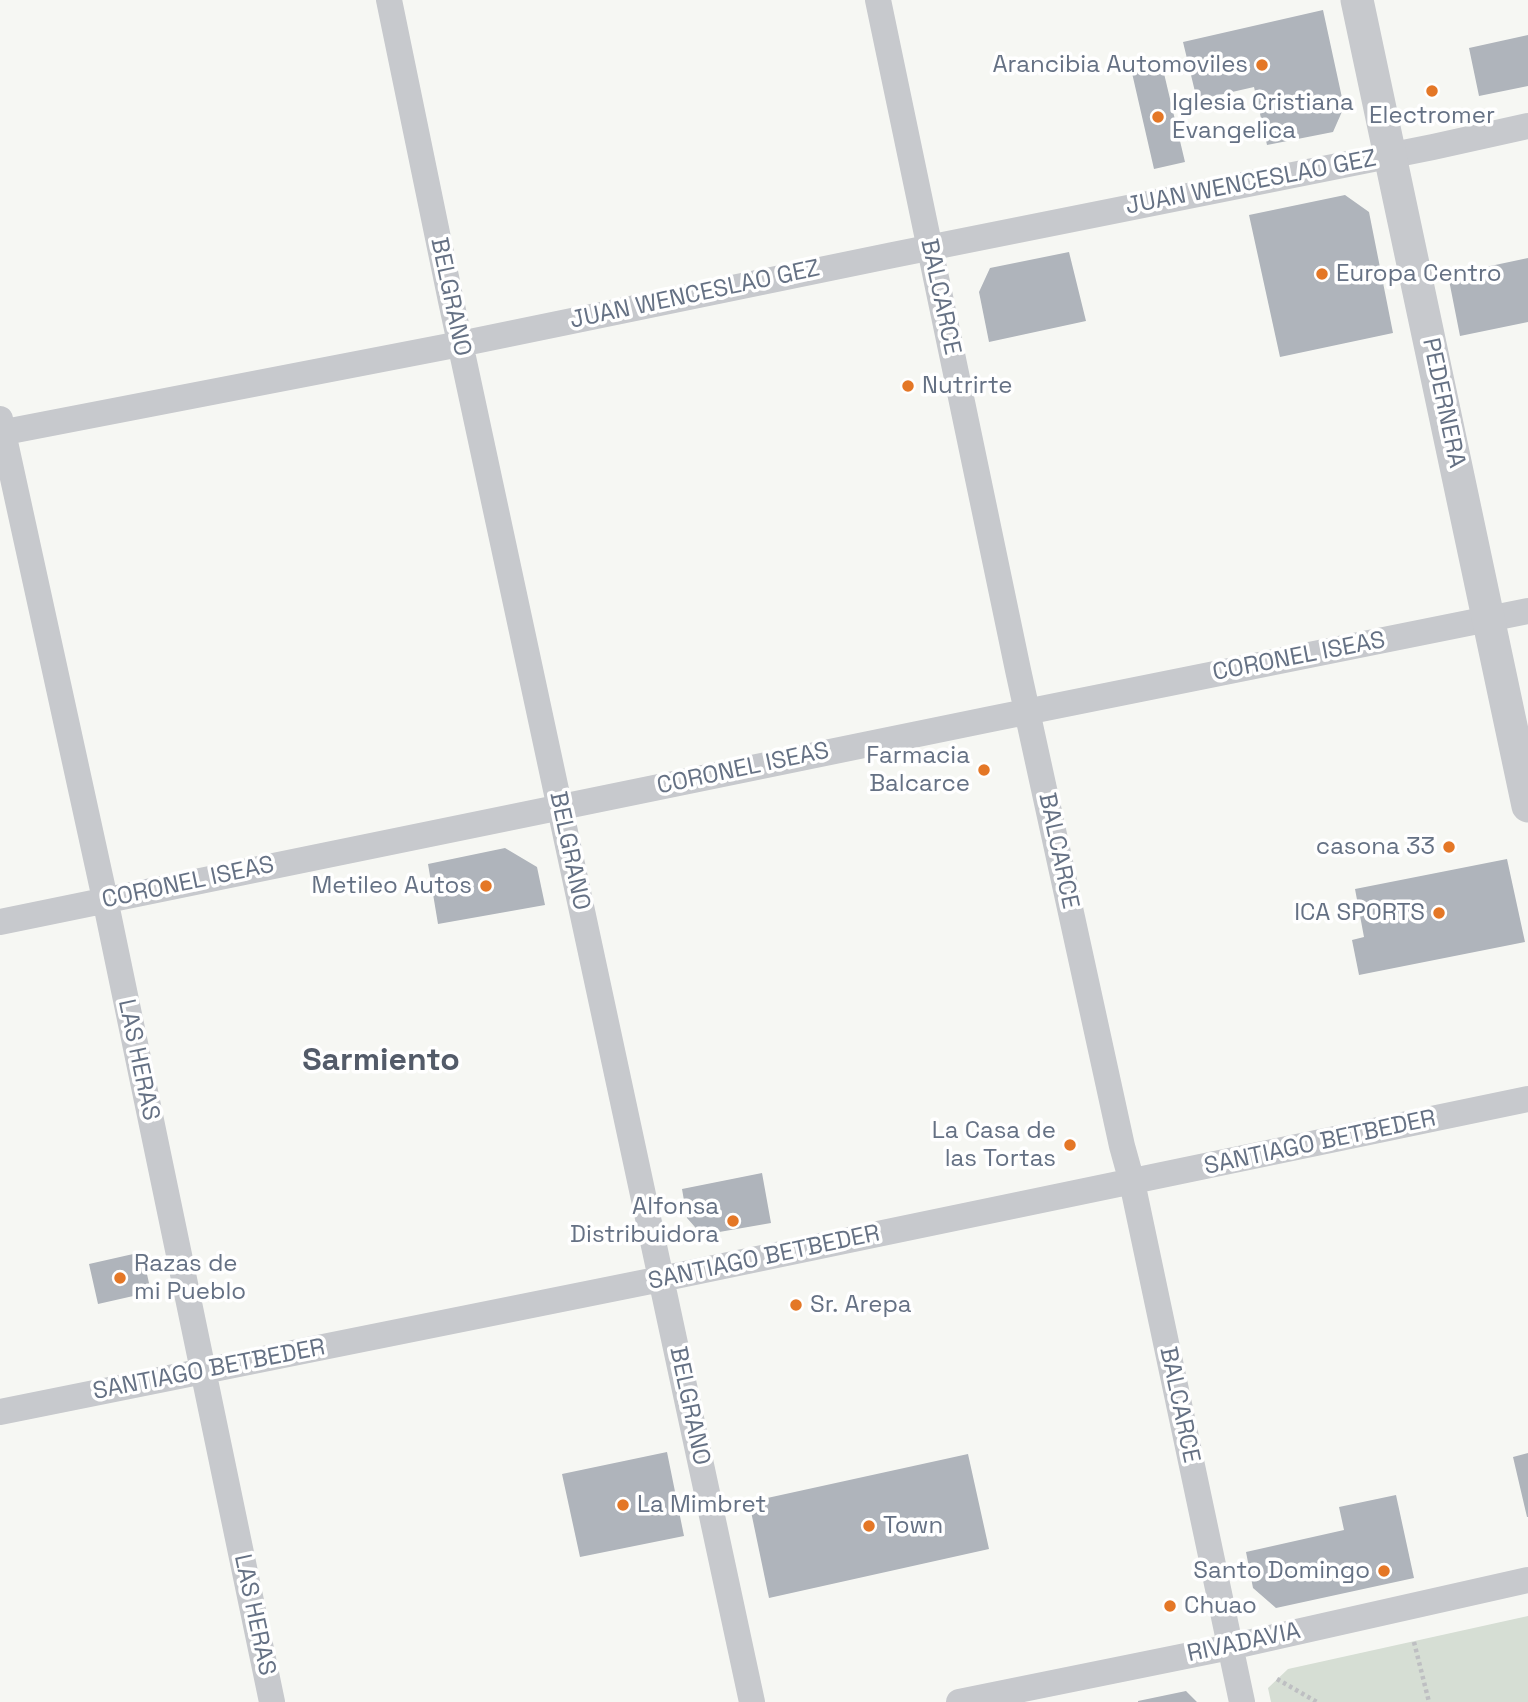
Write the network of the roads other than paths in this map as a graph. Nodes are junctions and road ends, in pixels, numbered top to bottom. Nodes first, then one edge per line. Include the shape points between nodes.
1 (389, 0) edge
2 (878, 0) edge
3 (1357, 0) edge
4 (1528, 126) edge
5 (1390, 155) junction
6 (929, 247) junction
7 (460, 344) junction
8 (1, 428) edge
9 (1528, 611) edge
10 (1487, 619) junction
11 (1028, 712) junction
12 (1528, 806) edge
13 (559, 807) junction
14 (105, 900) junction
15 (0, 922) edge
16 (1528, 1099) edge
17 (1132, 1182) junction
18 (662, 1279) junction
19 (203, 1372) junction
20 (0, 1412) edge
21 (1528, 1580) edge
22 (1230, 1647) junction
23 (272, 1702) edge
24 (752, 1702) edge
25 (959, 1702) edge
26 (1241, 1702) edge

1 - 7 street, BELGRANO
2 - 6 street, BALCARCE
3 - 5 street, PEDERNERA
4 - 5 street, JUAN WENCESLAO GEZ
5 - 6 street, JUAN WENCESLAO GEZ
5 - 10 street, PEDERNERA
6 - 7 street, JUAN WENCESLAO GEZ
6 - 11 street, BALCARCE
7 - 8 street, JUAN WENCESLAO GEZ
7 - 13 street, BELGRANO
8 - 14 street, LAS HERAS
9 - 10 street, CORONEL ISEAS
10 - 11 street, CORONEL ISEAS
10 - 12 street, PEDERNERA
11 - 13 street, CORONEL ISEAS
11 - 17 street, BALCARCE
13 - 14 street, CORONEL ISEAS
13 - 18 street, BELGRANO
14 - 15 street, CORONEL ISEAS
14 - 19 street, LAS HERAS
16 - 17 street, SANTIAGO BETBEDER
17 - 18 street, SANTIAGO BETBEDER
17 - 22 street, BALCARCE
18 - 19 street, SANTIAGO BETBEDER
18 - 24 street, BELGRANO
19 - 20 street, SANTIAGO BETBEDER
19 - 23 street, LAS HERAS
21 - 22 street, RIVADAVIA
22 - 25 street, RIVADAVIA
22 - 26 street, BALCARCE

